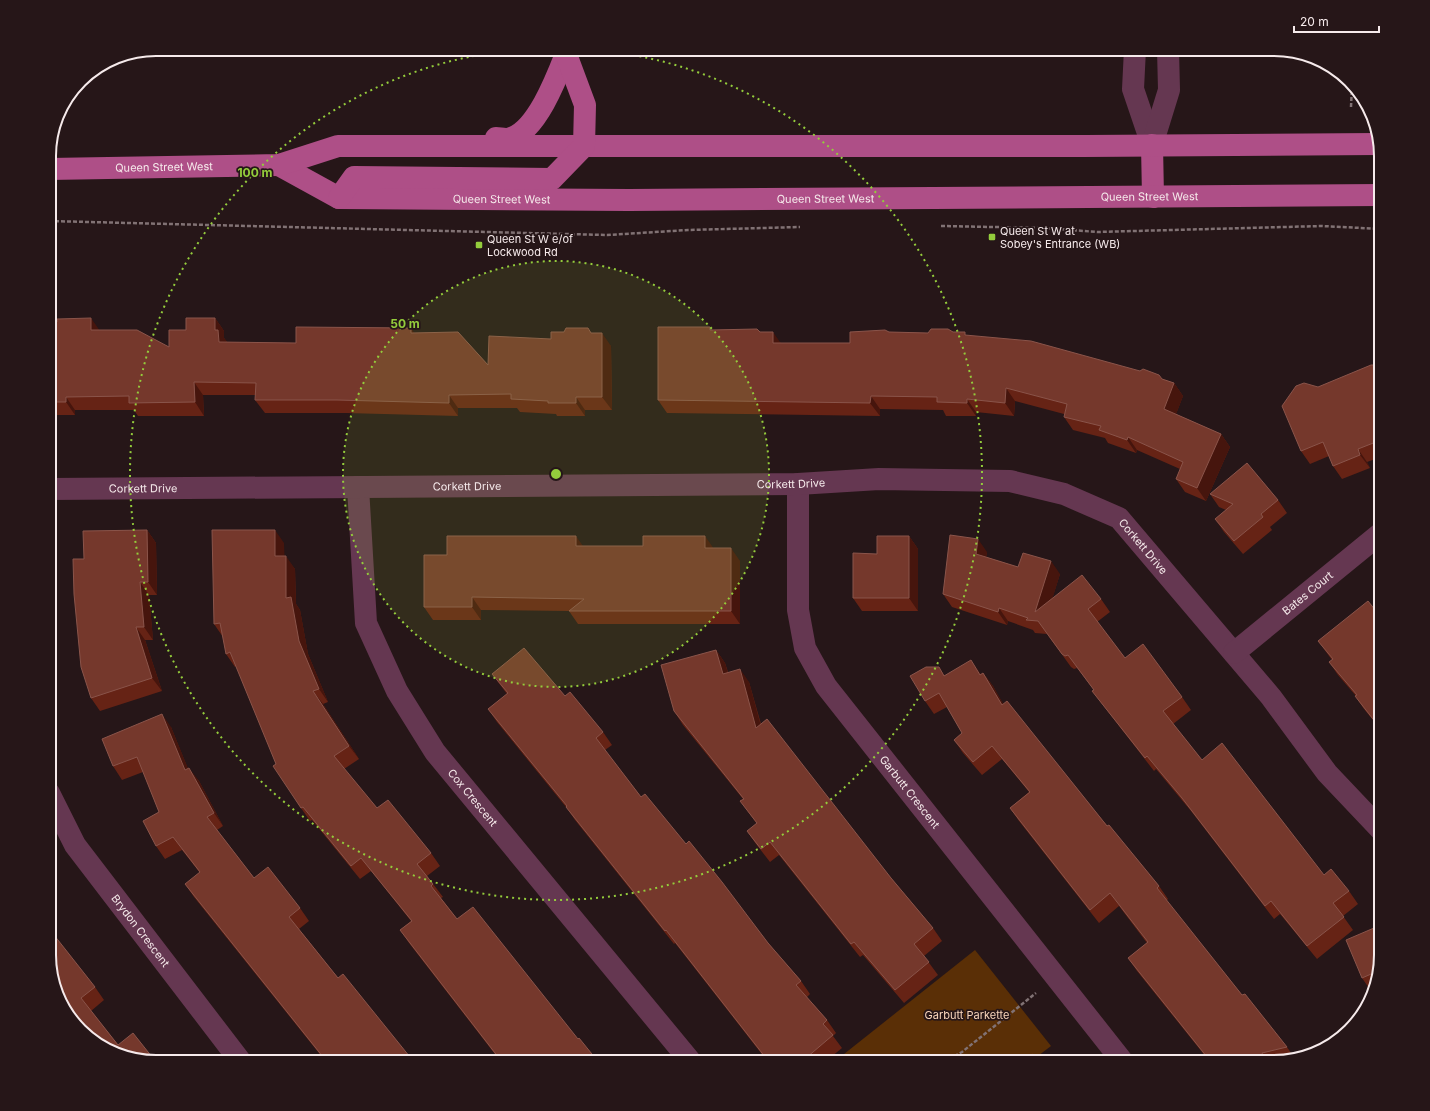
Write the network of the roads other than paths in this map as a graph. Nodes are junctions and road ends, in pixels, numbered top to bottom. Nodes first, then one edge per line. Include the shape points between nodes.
1 (564, 56) edge
2 (568, 56) edge
3 (1135, 56) edge
4 (1168, 56) edge
5 (1373, 144) edge
6 (1152, 145) junction
7 (411, 146) junction
8 (584, 146) junction
9 (279, 164) junction
10 (56, 169) edge
11 (1374, 195) edge
12 (1153, 197) junction
13 (339, 198) junction
14 (798, 484) junction
15 (358, 487) junction
16 (56, 489) edge
17 (1374, 539) edge
18 (1234, 653) junction
19 (56, 807) edge
20 (1374, 823) edge
21 (237, 1055) edge
22 (685, 1055) edge
23 (1118, 1055) edge

1 - 7 main road via 550,94 534,120 523,131 511,138 428,138
2 - 8 main road via 585,105
3 - 6 street via 1133,89
4 - 6 street via 1169,90
5 - 6 main road, Queen Street West
6 - 8 main road, Queen Street West
6 - 12 main road
7 - 8 main road, Queen Street West
7 - 9 main road, Queen Street West via 338,146
8 - 13 main road via 552,179 354,177
9 - 10 main road, Queen Street West
9 - 13 main road, Queen Street West
11 - 12 main road, Queen Street West
12 - 13 main road, Queen Street West via 629,200
14 - 15 street, Corkett Drive
14 - 18 street, Corkett Drive via 879,479 1010,481 1064,494 1119,518
14 - 23 street, Garbutt Crescent via 798,610 805,648 826,686
15 - 16 street, Corkett Drive
15 - 22 street, Cox Crescent via 366,623 397,691 435,752
17 - 18 street, Bates Court
18 - 20 street, Corkett Drive via 1271,697 1327,774
19 - 21 street, Brydon Crescent via 75,845

